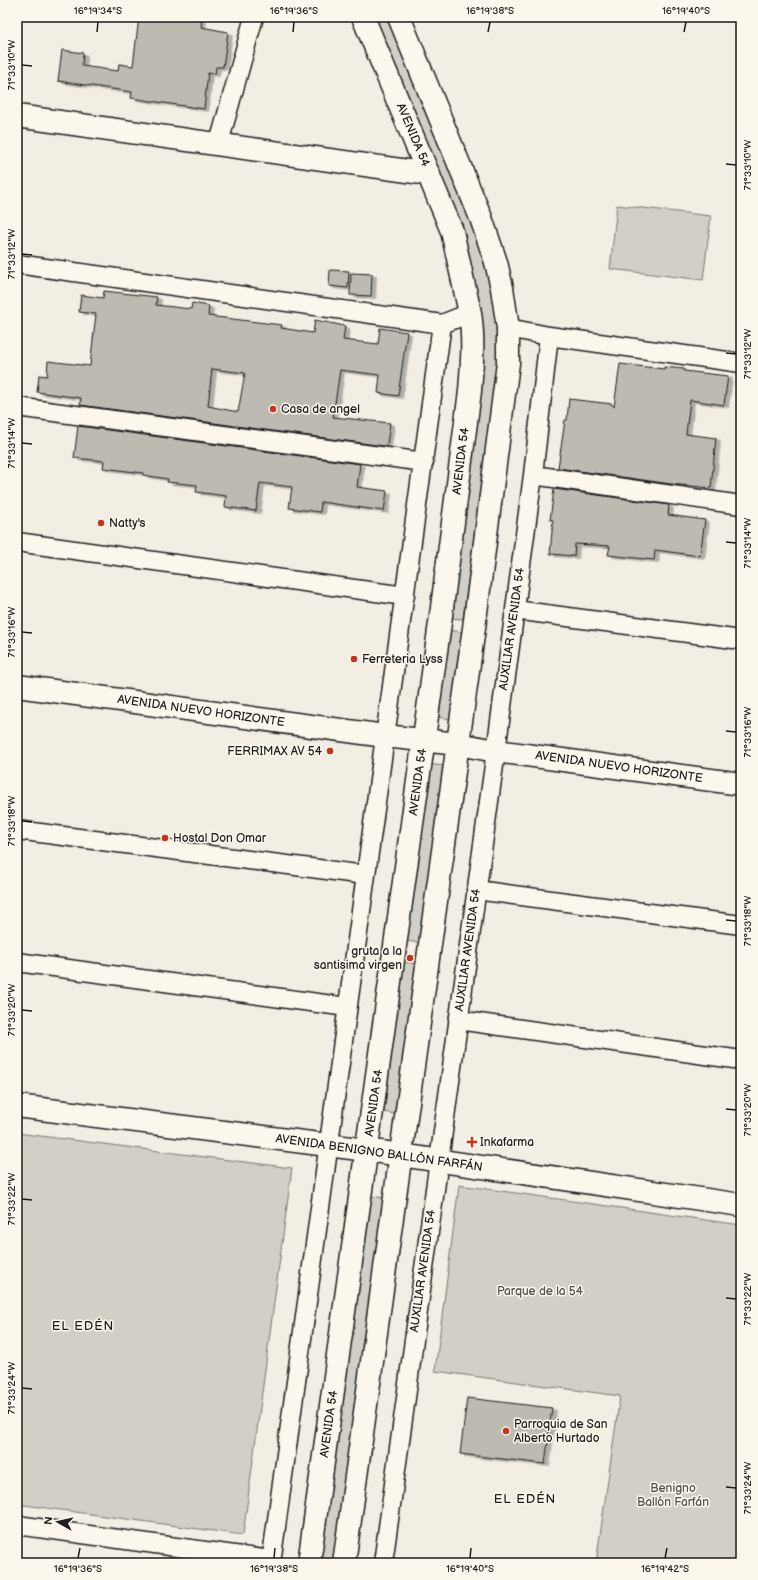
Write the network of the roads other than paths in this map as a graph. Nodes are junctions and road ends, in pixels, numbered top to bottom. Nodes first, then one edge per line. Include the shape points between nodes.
1 (254, 17) edge
2 (363, 17) edge
3 (399, 17) edge
4 (17, 116) edge
5 (219, 143) junction
6 (429, 174) junction
7 (17, 264) edge
8 (470, 314) junction
9 (442, 324) junction
10 (508, 328) junction
11 (549, 336) junction
12 (741, 363) edge
13 (17, 407) edge
14 (424, 462) junction
15 (533, 475) junction
16 (741, 505) edge
17 (17, 542) edge
18 (405, 596) junction
19 (515, 610) junction
20 (741, 640) edge
21 (17, 686) edge
22 (385, 736) junction
23 (424, 740) junction
24 (458, 744) junction
25 (496, 751) junction
26 (741, 784) edge
27 (17, 830) edge
28 (365, 874) junction
29 (476, 890) junction
30 (741, 925) edge
31 (17, 962) edge
32 (347, 1007) junction
33 (458, 1020) junction
34 (741, 1060) edge
35 (17, 1106) edge
36 (328, 1146) junction
37 (368, 1150) junction
38 (402, 1155) junction
39 (438, 1160) junction
40 (741, 1204) edge
41 (17, 1525) edge
42 (271, 1561) edge
43 (309, 1563) edge
44 (344, 1563) edge
45 (383, 1563) edge

1 - 5 street
2 - 6 main road, AVENIDA 54
3 - 10 main road via 481,218 496,262
4 - 5 main road
5 - 6 main road
6 - 8 main road, AVENIDA 54 via 452,231
7 - 9 street
8 - 9 street
8 - 23 main road, AVENIDA 54 via 470,391
9 - 14 street
10 - 11 street
10 - 24 main road via 506,386
11 - 12 street
11 - 15 street, AUXILIAR AVENIDA 54
13 - 14 street
14 - 18 street
15 - 16 street
15 - 19 street, AUXILIAR AVENIDA 54
17 - 18 street
18 - 22 street
19 - 20 street
19 - 25 street, AUXILIAR AVENIDA 54
21 - 22 main road, AVENIDA NUEVO HORIZONTE
22 - 23 main road, AVENIDA NUEVO HORIZONTE
22 - 28 street
23 - 24 main road, AVENIDA NUEVO HORIZONTE
23 - 37 main road, AVENIDA 54
24 - 25 main road, AVENIDA NUEVO HORIZONTE
24 - 38 main road
25 - 26 main road, AVENIDA NUEVO HORIZONTE
25 - 29 street, AUXILIAR AVENIDA 54
27 - 28 street
28 - 32 street
29 - 30 street
29 - 33 street, AUXILIAR AVENIDA 54
31 - 32 street
32 - 36 street
33 - 34 street
33 - 39 street, AUXILIAR AVENIDA 54
35 - 36 main road, AVENIDA BENIGNO BALLÓN FARFÁN
36 - 37 main road, AVENIDA BENIGNO BALLÓN FARFÁN
36 - 42 street
37 - 38 main road, AVENIDA BENIGNO BALLÓN FARFÁN
37 - 43 main road, AVENIDA 54
38 - 39 main road, AVENIDA BENIGNO BALLÓN FARFÁN
38 - 44 main road
39 - 40 main road, AVENIDA BENIGNO BALLÓN FARFÁN
39 - 45 street, AUXILIAR AVENIDA 54
41 - 42 street

